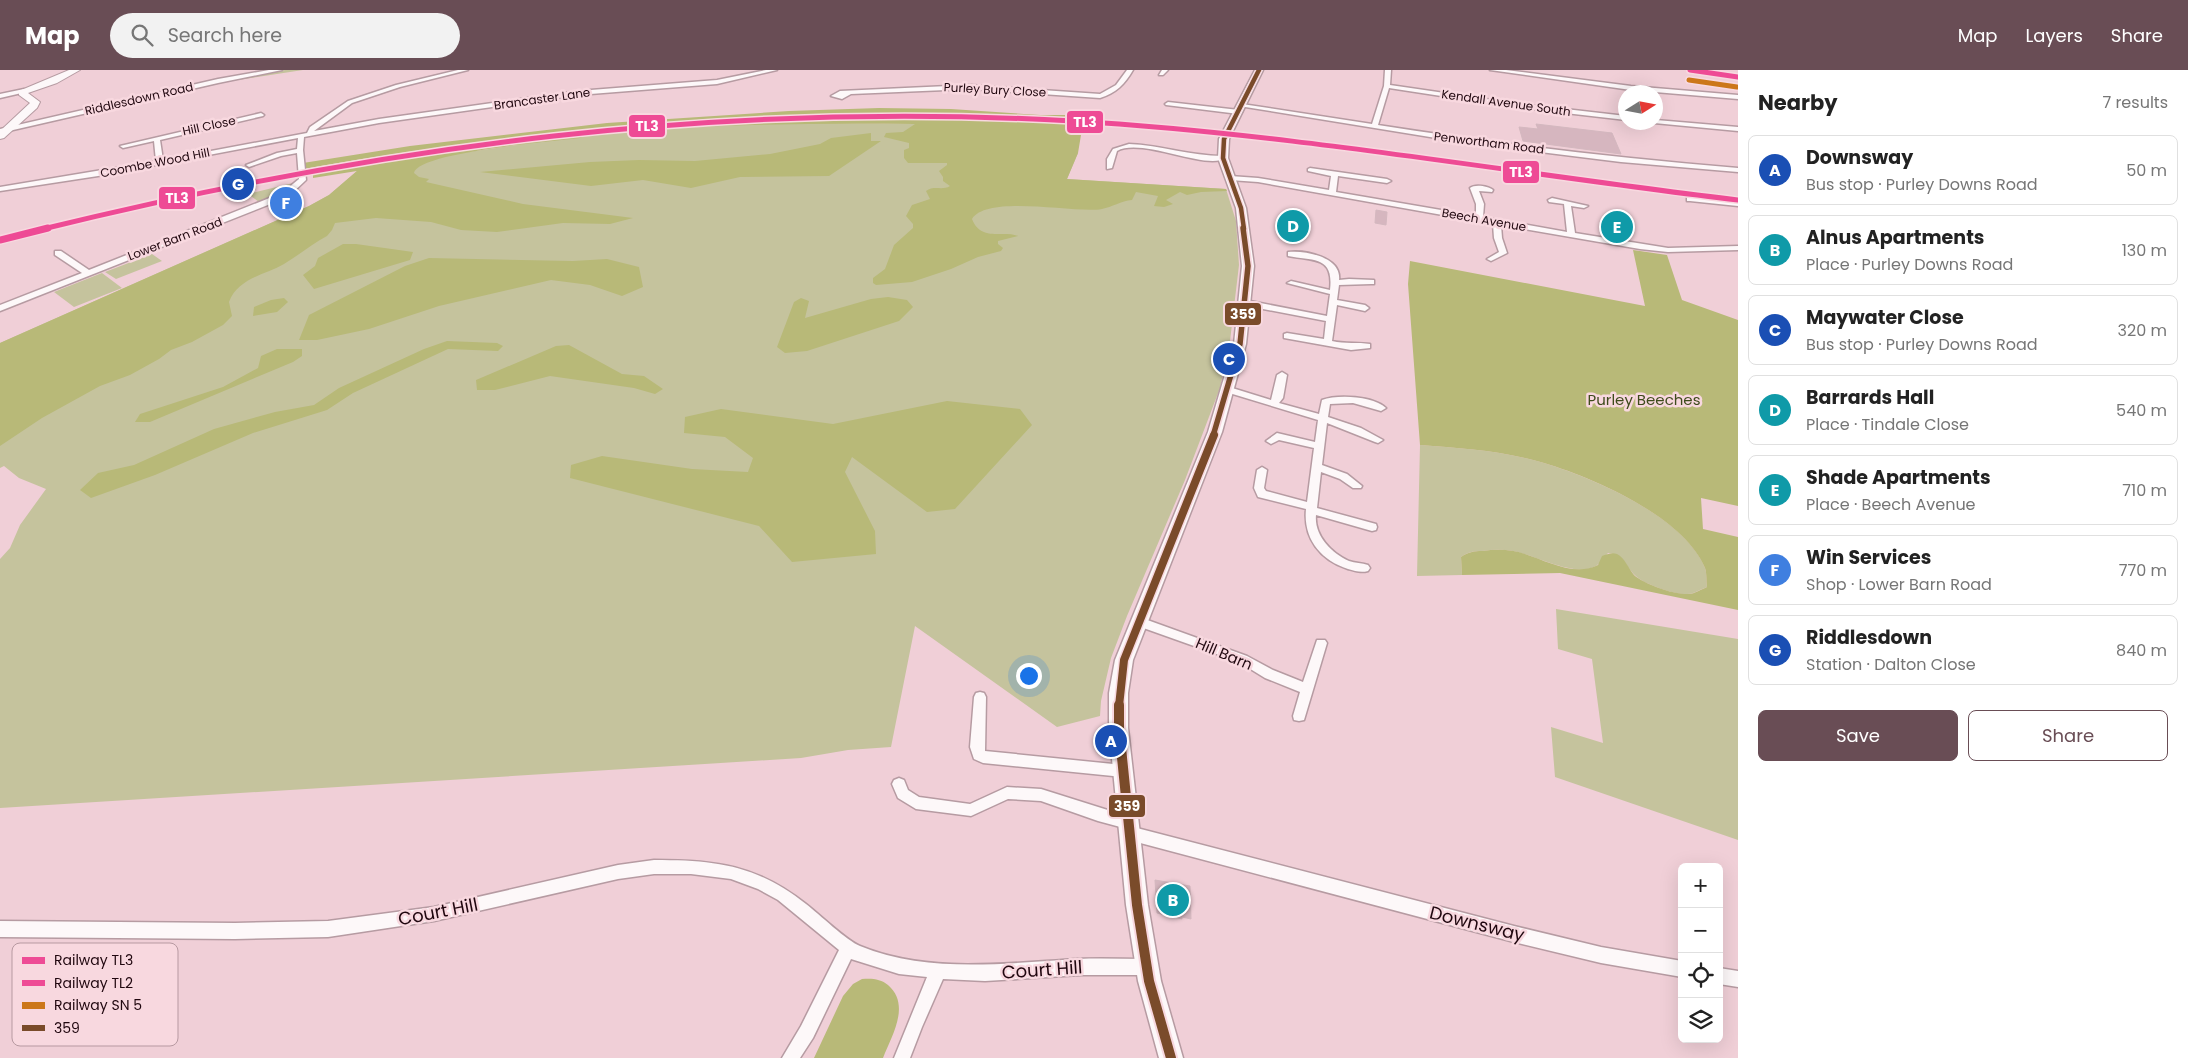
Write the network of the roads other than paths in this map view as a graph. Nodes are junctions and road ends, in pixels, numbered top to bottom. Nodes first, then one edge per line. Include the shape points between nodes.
1 (76, 70) edge
2 (279, 70) edge
3 (466, 70) edge
4 (774, 70) edge
5 (1130, 70) edge
6 (1258, 70) edge
7 (1388, 70) edge
8 (1493, 70) edge
9 (261, 71) edge
10 (62, 73) edge
11 (1387, 86) junction
12 (24, 91) junction
13 (848, 94) dead end
14 (0, 96) edge
15 (1738, 97) edge
16 (1171, 106) dead end
17 (1240, 109) junction
18 (261, 115) dead end
19 (1618, 117) edge
20 (1663, 123) edge
21 (1375, 126) junction
22 (1738, 129) edge
23 (4, 130) edge
24 (310, 133) junction
25 (301, 135) junction
26 (0, 136) edge
27 (157, 138) junction
28 (123, 146) dead end
29 (300, 150) junction
30 (1223, 158) junction
31 (160, 162) junction
32 (249, 165) dead end
33 (1120, 166) dead end
34 (1310, 170) dead end
35 (1738, 170) edge
36 (1335, 175) junction
37 (1230, 178) junction
38 (1387, 181) dead end
39 (0, 189) edge
40 (1489, 190) dead end
41 (1332, 194) junction
42 (1690, 199) dead end
43 (1552, 200) dead end
44 (1567, 203) junction
45 (1738, 204) edge
46 (1584, 206) dead end
47 (1479, 219) junction
48 (1497, 222) junction
49 (1571, 235) junction
50 (1738, 248) edge
51 (58, 253) dead end
52 (1291, 254) dead end
53 (1491, 259) dead end
54 (88, 273) junction
55 (1371, 282) dead end
56 (1291, 283) dead end
57 (1335, 283) junction
58 (1333, 297) junction
59 (1245, 303) junction
60 (0, 308) edge
61 (1365, 308) dead end
62 (1330, 319) junction
63 (1287, 336) dead end
64 (1328, 341) junction
65 (1367, 346) dead end
66 (1282, 375) dead end
67 (1230, 390) junction
68 (1274, 403) junction
69 (1381, 408) dead end
70 (1322, 417) junction
71 (1378, 440) dead end
72 (1270, 441) dead end
73 (1319, 446) junction
74 (1316, 467) junction
75 (1262, 470) dead end
76 (1357, 486) dead end
77 (1312, 508) junction
78 (1372, 526) dead end
79 (1364, 568) dead end
80 (1139, 622) junction
81 (1321, 643) dead end
82 (1307, 689) junction
83 (980, 696) dead end
84 (1299, 716) dead end
85 (1123, 771) junction
86 (899, 784) dead end
87 (1129, 828) junction
88 (0, 929) edge
89 (848, 948) junction
90 (1146, 967) junction
91 (1678, 968) edge
92 (938, 971) junction
93 (1723, 977) edge
94 (1738, 979) edge
95 (790, 1058) edge
96 (902, 1058) edge
97 (1171, 1058) edge

1 - 10 main road
2 - 9 street, Riddlesdown Road
3 - 24 street via 398,86 350,102 312,128
4 - 24 street, Brancaster Lane via 717,82 578,93
5 - 13 street, Purley Bury Close via 1124,82 1109,94 1100,96 946,87
6 - 17 street
7 - 11 street
8 - 15 street via 1631,88
9 - 23 street, Riddlesdown Road
10 - 12 main road
11 - 19 street, Kendall Avenue South
11 - 21 street
12 - 14 street
12 - 23 main road via 22,93 35,102 32,108
16 - 17 street, Penwortham Road
17 - 21 street, Penwortham Road
17 - 30 street via 1228,133
18 - 27 street, Hill Close
20 - 22 street
21 - 35 street, Penwortham Road via 1510,147
23 - 26 main road
24 - 25 street, Coombe Wood Hill
25 - 29 street, Lower Barn Road
25 - 31 street, Coombe Wood Hill
27 - 28 street, Hill Close
27 - 31 street
29 - 32 street
29 - 54 street, Lower Barn Road via 303,180 285,195
30 - 33 street via 1122,146 1116,149 1109,166
30 - 37 street
31 - 39 street, Coombe Wood Hill
34 - 36 street
36 - 38 street via 1351,174
36 - 41 street
37 - 41 street, Beech Avenue
37 - 59 street via 1244,224 1248,266
40 - 47 street via 1471,187 1480,204
41 - 47 street, Beech Avenue
42 - 45 street
43 - 44 street
44 - 46 street
44 - 49 street
47 - 48 street, Beech Avenue
48 - 49 street, Beech Avenue
48 - 53 street via 1503,254
49 - 50 street, Beech Avenue via 1668,250
51 - 54 street
52 - 57 street via 1324,261 1334,269
54 - 60 street, Lower Barn Road
55 - 57 street
56 - 58 street
57 - 58 street
58 - 61 street
58 - 62 street
59 - 62 street
59 - 67 street
62 - 64 street
63 - 64 street
64 - 65 street via 1357,348
66 - 68 street
67 - 68 street
67 - 80 street
68 - 70 street
69 - 70 street via 1373,404 1329,399 1325,402
70 - 71 street
70 - 73 street
72 - 73 street via 1277,436
73 - 74 street
74 - 76 street via 1346,478
74 - 77 street
75 - 77 street via 1259,488 1262,494
77 - 78 street
77 - 79 street via 1312,531 1326,553 1343,564
80 - 82 street, Hill Barn via 1243,659 1269,674
80 - 85 street via 1119,682
81 - 82 street
82 - 84 street
83 - 85 street via 979,755
85 - 87 street
86 - 87 street, Downsway via 907,798 916,803 971,810 1007,792 1041,795
87 - 90 street
87 - 91 street, Downsway via 1543,941
88 - 89 street, Court Hill via 328,929 434,914 618,872 686,866 731,872 762,883 783,895
89 - 92 street, Court Hill via 886,963
89 - 95 street via 807,1032
90 - 92 street, Court Hill via 985,973
90 - 97 street
92 - 96 street
93 - 94 street

